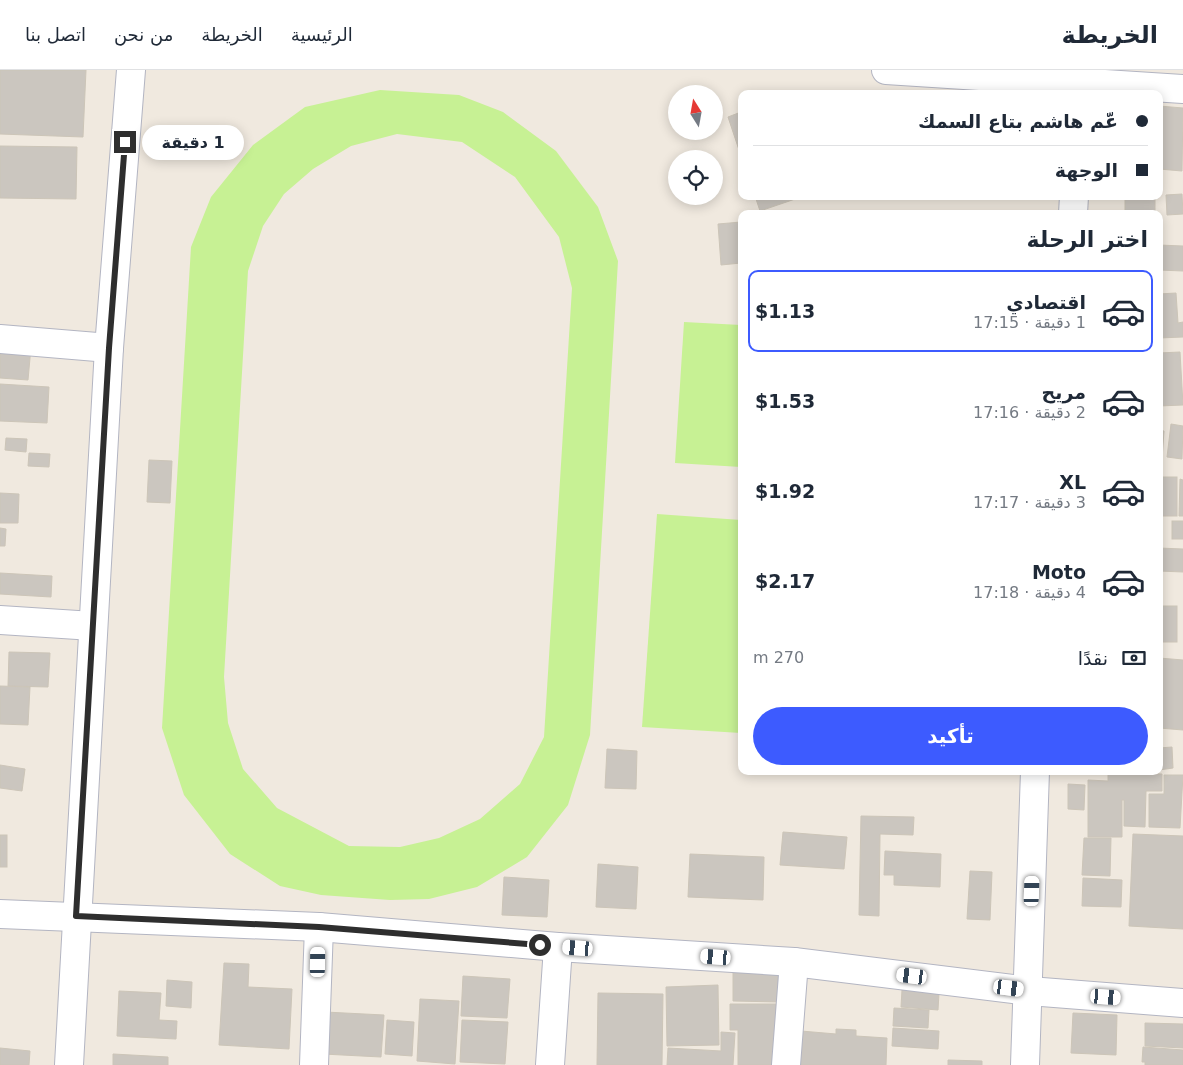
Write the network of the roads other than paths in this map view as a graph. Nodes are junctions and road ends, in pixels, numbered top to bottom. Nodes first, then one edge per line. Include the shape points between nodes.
1 (131, 70) edge
2 (886, 70) edge
3 (1082, 82) edge
4 (1183, 89) edge
5 (0, 339) edge
6 (109, 348) junction
7 (0, 620) edge
8 (93, 626) junction
9 (1035, 775) edge
10 (0, 914) edge
11 (76, 916) junction
12 (319, 927) junction
13 (558, 947) junction
14 (794, 962) junction
15 (1029, 991) junction
16 (1183, 1003) edge
17 (69, 1065) edge
18 (314, 1065) edge
19 (550, 1065) edge
20 (786, 1065) edge
21 (1025, 1065) edge

1 - 6 street
2 - 3 street
3 - 4 street
5 - 6 street
6 - 8 street
7 - 8 street
8 - 11 street
9 - 15 street
10 - 11 street
11 - 12 street
11 - 17 street
12 - 13 street
12 - 18 street
13 - 14 street
13 - 19 street
14 - 15 street
14 - 20 street
15 - 16 street
15 - 21 street

